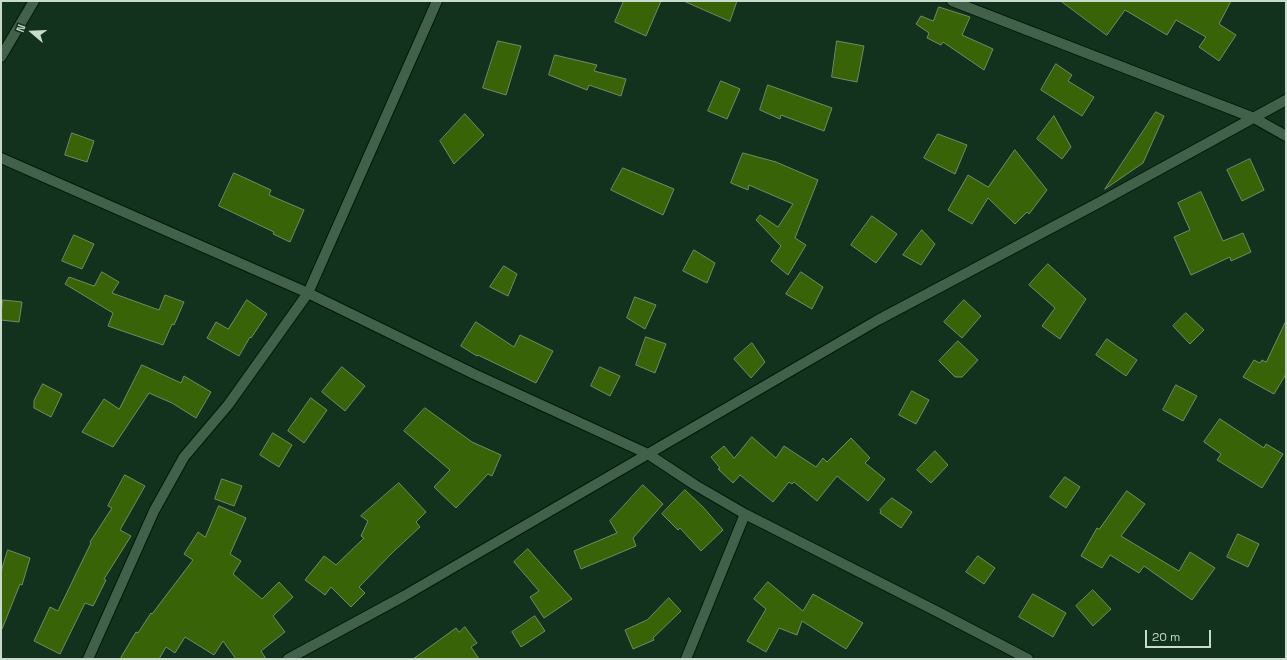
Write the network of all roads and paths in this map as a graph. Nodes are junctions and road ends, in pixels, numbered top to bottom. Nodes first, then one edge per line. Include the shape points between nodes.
1 (34, 1) edge
2 (437, 1) edge
3 (952, 1) edge
4 (1, 57) edge
5 (1286, 100) edge
6 (1254, 118) junction
7 (1286, 136) edge
8 (1, 158) edge
9 (308, 293) junction
10 (648, 454) junction
11 (745, 514) junction
12 (88, 659) edge
13 (288, 659) edge
14 (686, 659) edge
15 (1028, 659) edge

1 - 4 street
2 - 9 street
3 - 6 street
5 - 6 street
6 - 7 street
6 - 10 street via 878,320
8 - 9 street
9 - 10 street via 474,374
9 - 12 street via 228,405 184,456 154,511
10 - 11 street
10 - 13 street via 404,596
11 - 14 street
11 - 15 street

